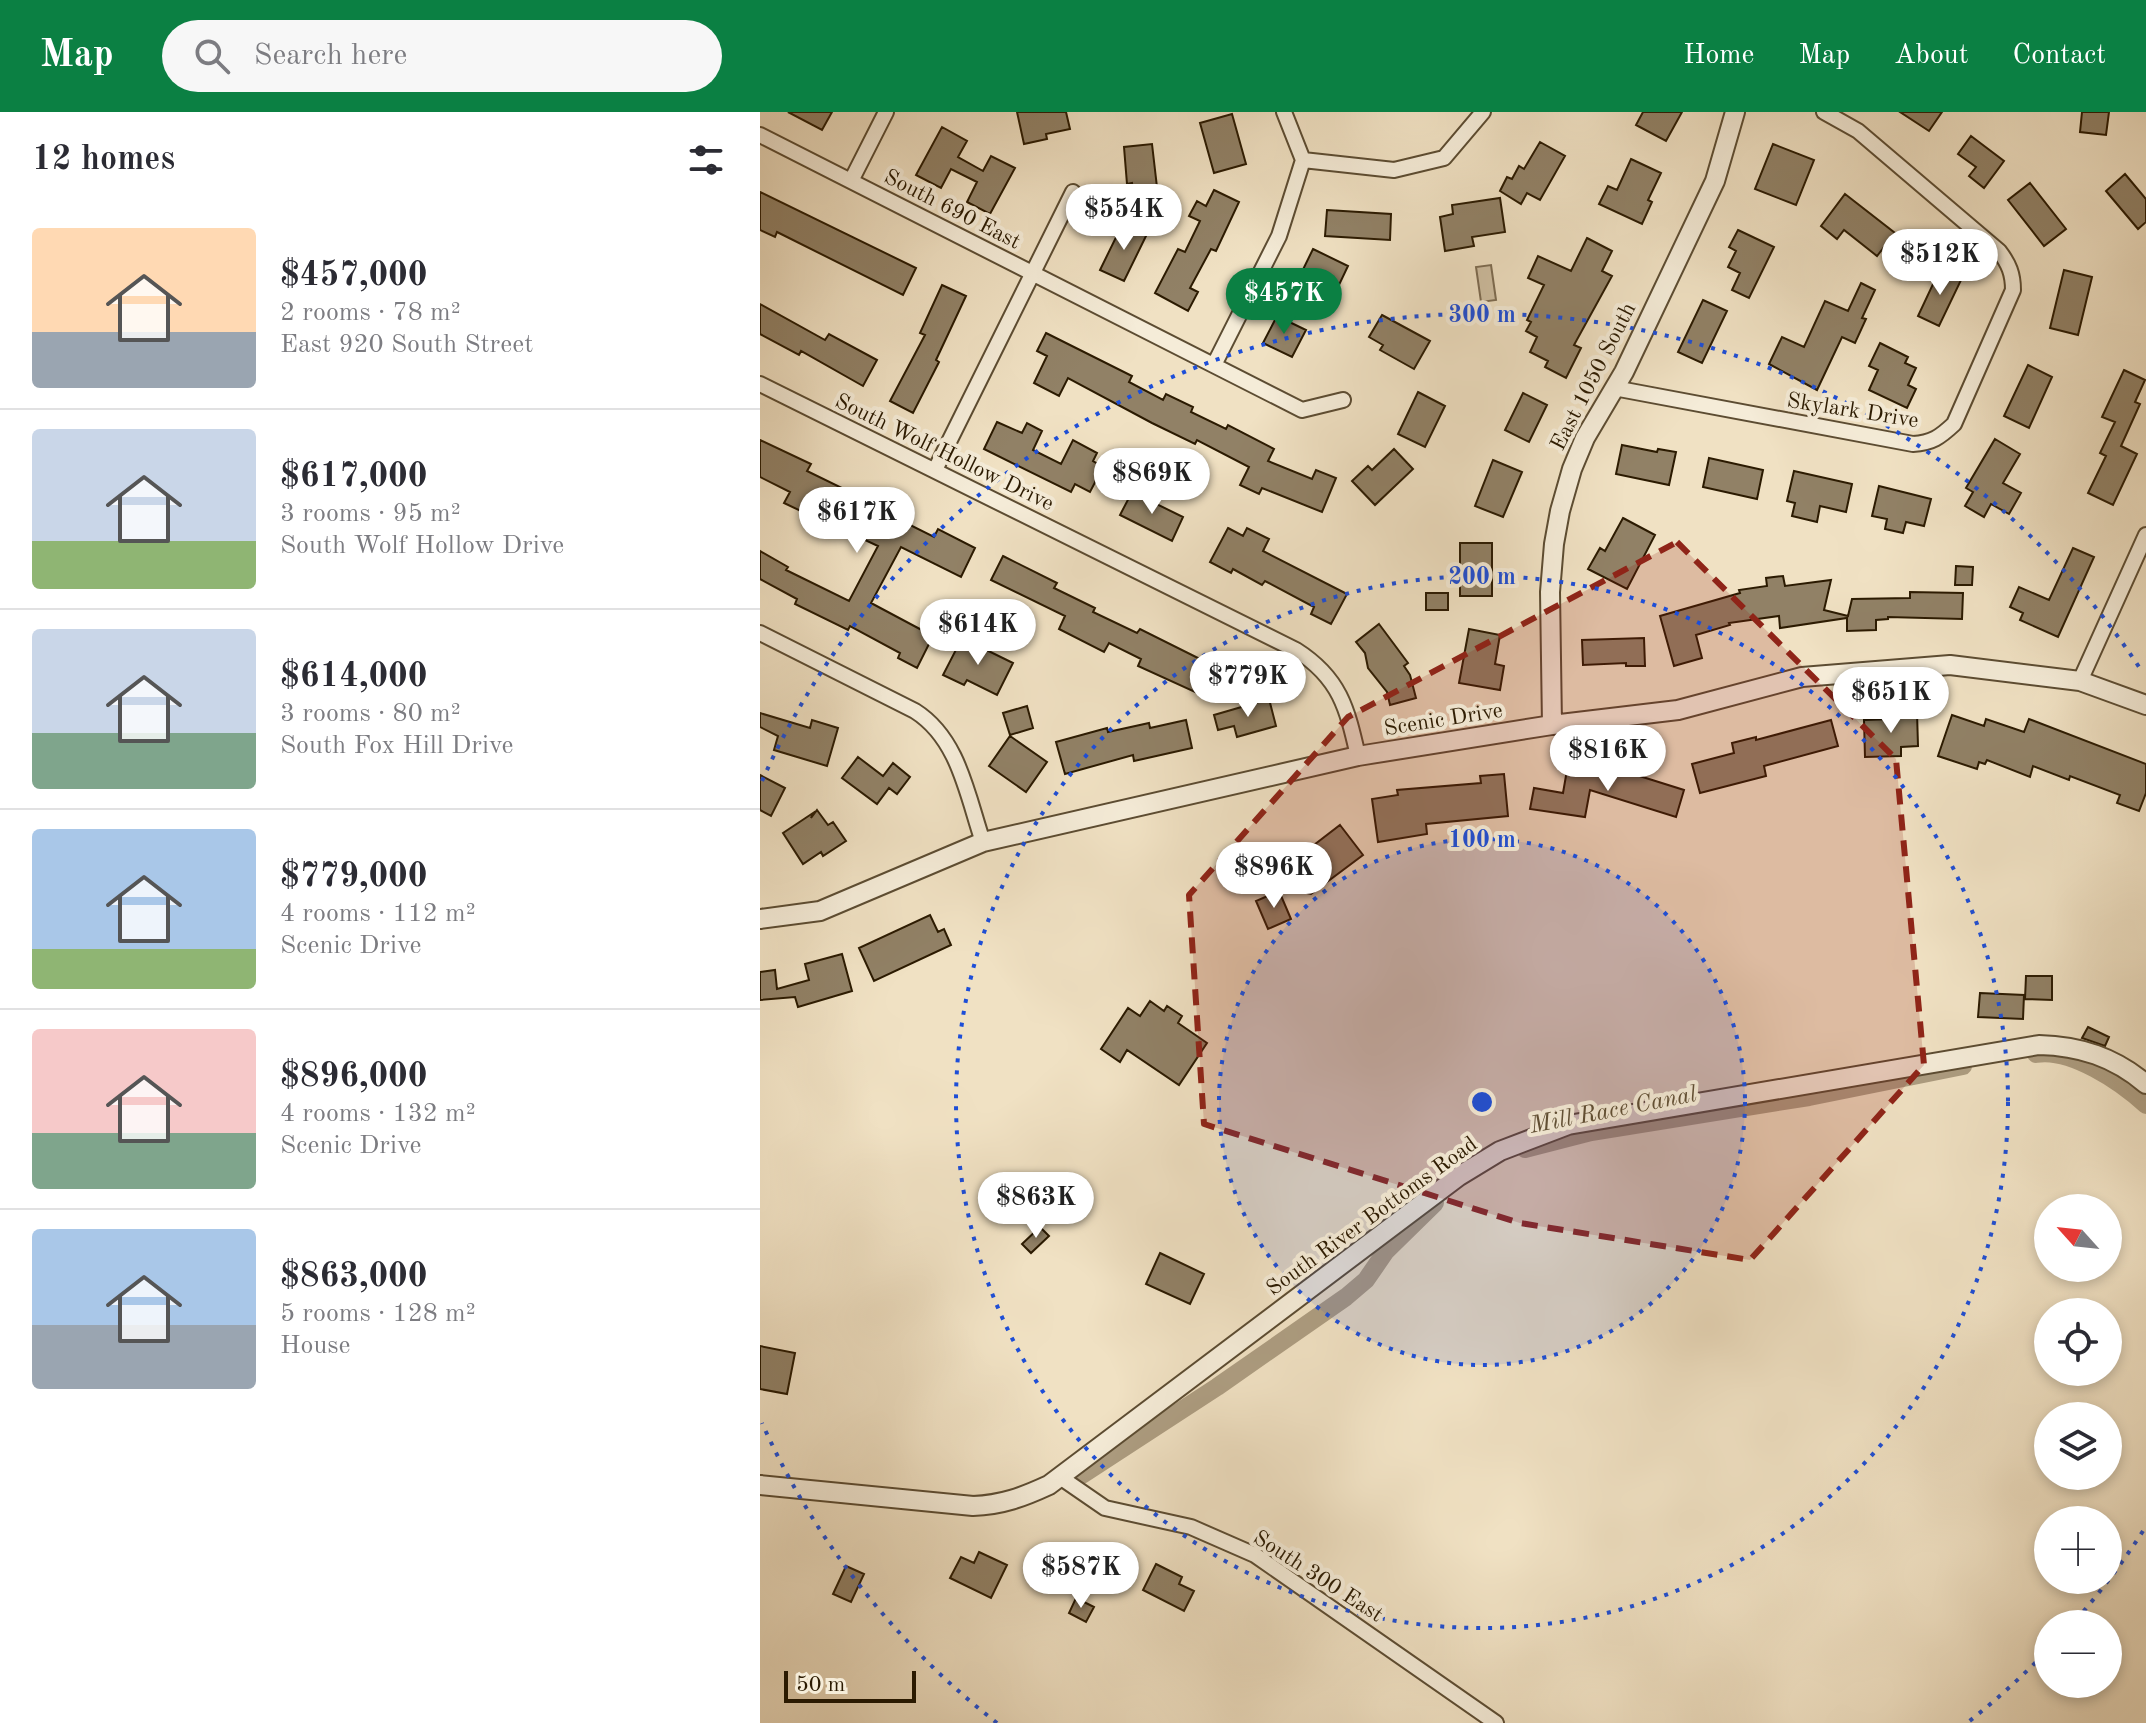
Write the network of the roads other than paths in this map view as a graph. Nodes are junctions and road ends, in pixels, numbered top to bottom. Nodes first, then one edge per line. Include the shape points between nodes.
1 (886, 112) edge
2 (1284, 112) edge
3 (1483, 112) edge
4 (1735, 112) edge
5 (1824, 112) edge
6 (760, 135) edge
7 (1303, 160) junction
8 (851, 181) junction
9 (1073, 192) dead end
10 (1033, 273) junction
11 (1214, 365) junction
12 (760, 384) edge
13 (1614, 388) junction
14 (1343, 400) dead end
15 (935, 470) junction
16 (2146, 535) edge
17 (760, 633) edge
18 (2080, 681) junction
19 (2146, 705) edge
20 (1552, 725) junction
21 (1358, 756) junction
22 (983, 842) junction
23 (760, 919) edge
24 (2146, 1084) edge
25 (1060, 1477) junction
26 (760, 1485) edge
27 (1496, 1723) edge

1 - 8 street
2 - 7 street
3 - 7 street via 1444,158 1394,170
4 - 13 street, East 1050 South via 1715,181
5 - 13 street, Skylark Drive via 1858,131 2008,262 2013,290 1954,424 1940,437 1913,444
6 - 8 street, South 690 East
7 - 11 street via 1279,236
8 - 10 street, South 690 East
9 - 10 street
10 - 11 street, South 690 East
10 - 15 street
11 - 14 street, South 690 East via 1302,410
12 - 15 street, South Wolf Hollow Drive
13 - 20 street, East 1050 South via 1585,438 1560,511 1550,592
15 - 21 street, South Wolf Hollow Drive via 1309,658 1330,678 1344,703
16 - 18 street
17 - 22 street via 915,711 938,729 953,753
18 - 19 street, Scenic Drive
18 - 20 street, Scenic Drive via 1950,665 1802,677 1678,710
20 - 21 street, Scenic Drive
21 - 22 street, Scenic Drive
22 - 23 street, Scenic Drive via 820,911
24 - 25 street, South River Bottoms Road via 2098,1054 2039,1045 1615,1115 1544,1132 1459,1176
25 - 26 street, South River Bottoms Road via 1018,1499 988,1505
25 - 27 street, South 300 East via 1105,1508 1191,1527 1255,1555

